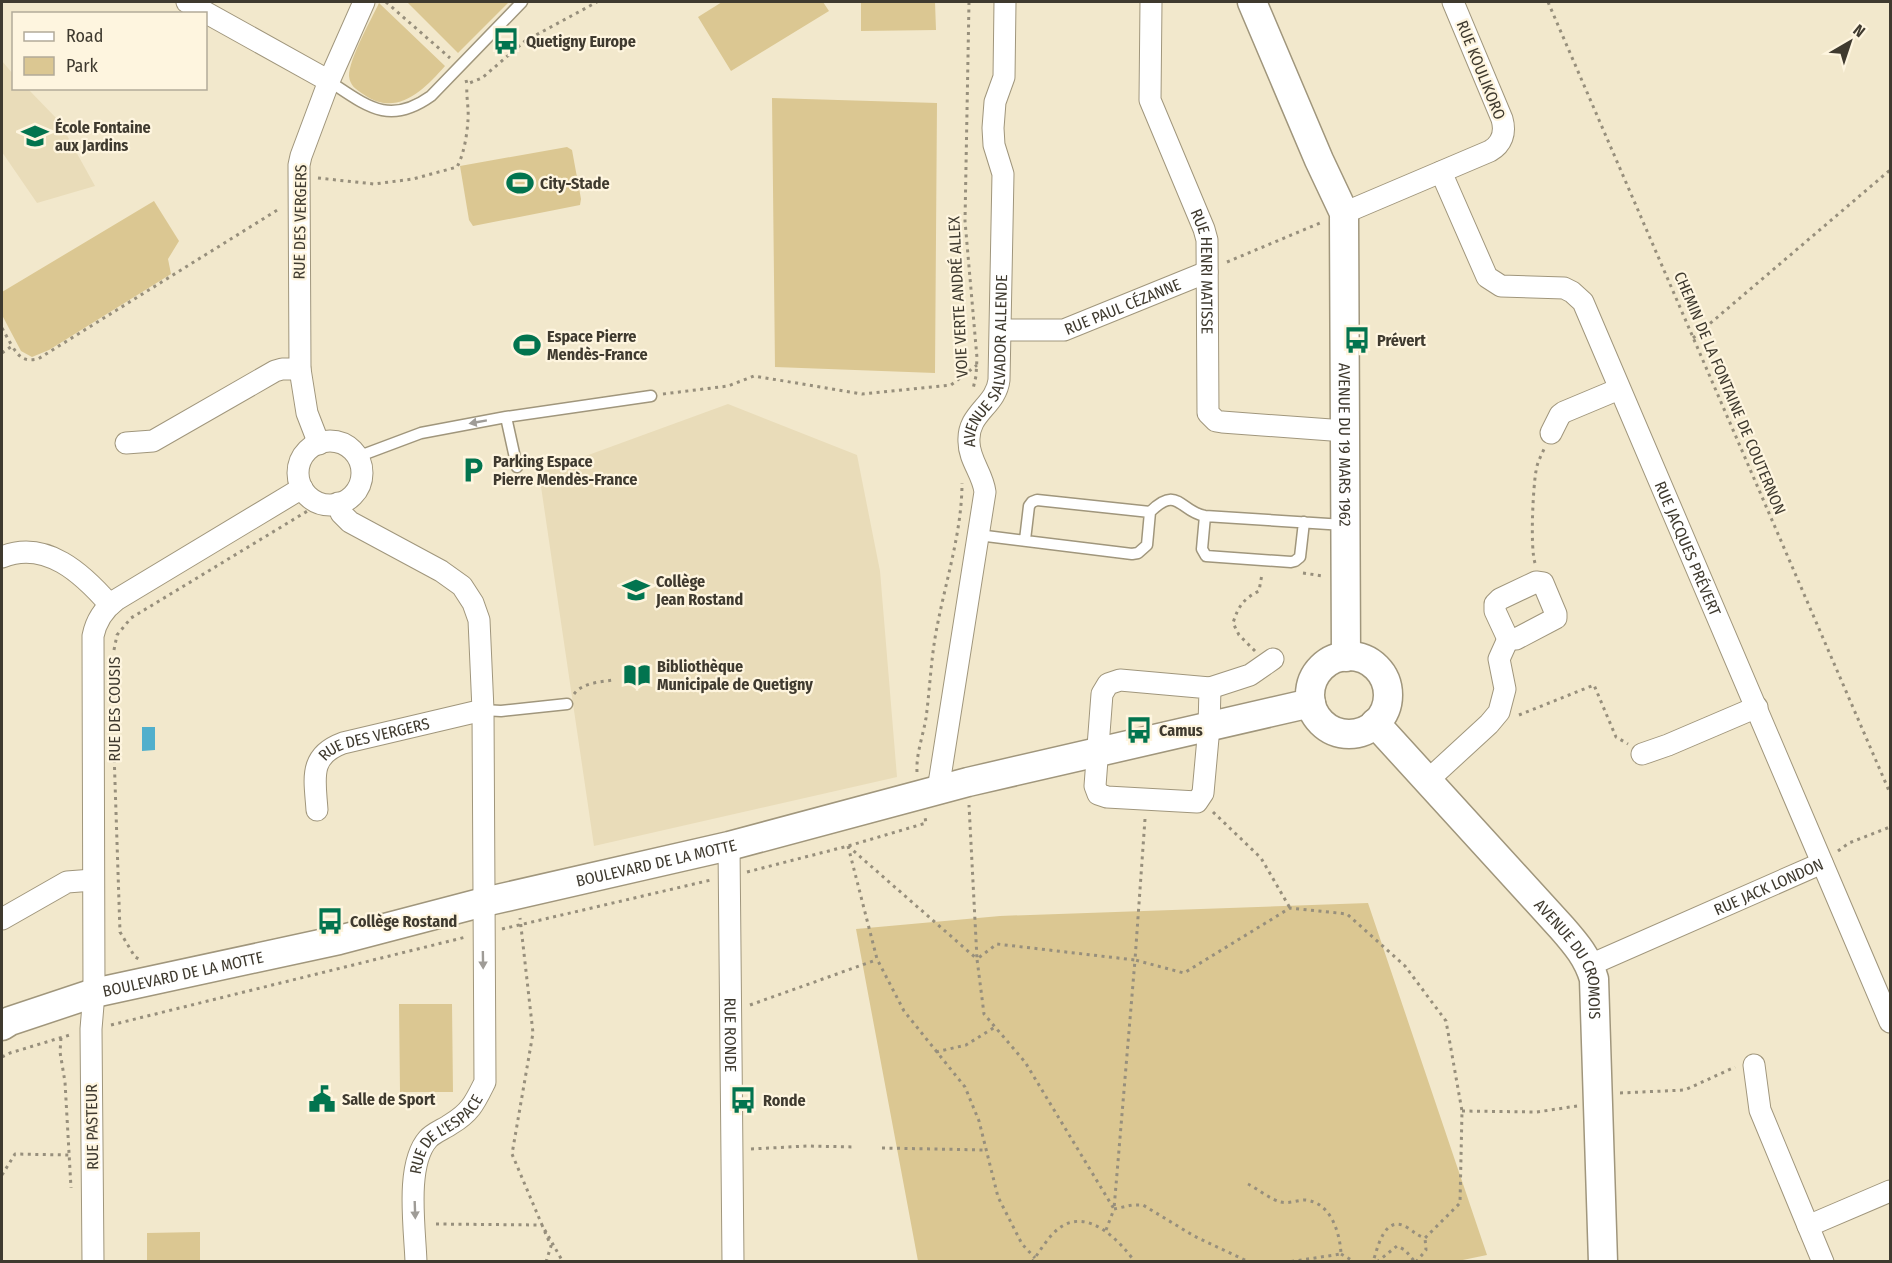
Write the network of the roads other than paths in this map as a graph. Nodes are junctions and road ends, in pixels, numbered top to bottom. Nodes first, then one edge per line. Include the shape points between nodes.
1 (187, 2) edge
2 (364, 2) edge
3 (522, 2) edge
4 (1005, 2) edge
5 (1151, 2) edge
6 (1252, 2) edge
7 (1453, 2) edge
8 (205, 12) edge
9 (207, 13) edge
10 (329, 81) junction
11 (1441, 172) junction
12 (1344, 213) junction
13 (1207, 272) junction
14 (1000, 330) junction
15 (300, 369) junction
16 (1619, 389) junction
17 (651, 396) road end
18 (506, 417) junction
19 (1345, 432) junction
20 (1551, 433) road end
21 (126, 443) dead end
22 (319, 444) junction
23 (357, 458) junction
24 (517, 467) dead end
25 (302, 489) junction
26 (329, 503) junction
27 (1150, 512) junction
28 (1205, 516) junction
29 (1304, 522) junction
30 (1344, 525) junction
31 (978, 535) junction
32 (1026, 540) junction
33 (2, 557) edge
34 (110, 605) junction
35 (1508, 639) junction
36 (1346, 657) junction
37 (1265, 658) road end
38 (1210, 688) junction
39 (1311, 703) junction
40 (567, 704) road end
41 (1756, 707) junction
42 (483, 710) junction
43 (1375, 723) junction
44 (1209, 727) junction
45 (1098, 753) junction
46 (1642, 754) road end
47 (1427, 781) junction
48 (929, 793) junction
49 (316, 810) dead end
50 (729, 846) junction
51 (1822, 863) junction
52 (93, 880) junction
53 (484, 902) junction
54 (2, 919) edge
55 (1590, 965) junction
56 (93, 993) junction
57 (1890, 1023) edge
58 (2, 1026) edge
59 (1754, 1065) dead end
60 (1890, 1191) edge
61 (1808, 1226) junction
62 (93, 1262) edge
63 (416, 1262) edge
64 (733, 1262) edge
65 (1603, 1262) edge
66 (1823, 1262) edge

1 - 8 street
2 - 10 street, RUE DES VERGERS
3 - 10 lane via 417,107 396,112 376,109
4 - 14 street, AVENUE SALVADOR ALLENDE via 1004,77 995,102 993,128 1003,174
5 - 13 street, RUE HENRI MATISSE via 1150,100 1204,229
6 - 12 street, AVENUE DU 19 MARS 1962
7 - 11 street, RUE KOULIKORO via 1502,119 1503,130 1502,139 1490,151
9 - 10 street
10 - 15 street, RUE DES VERGERS via 301,156
11 - 12 street
11 - 16 street, RUE JACQUES PRÉVERT via 1487,277 1501,286 1564,288 1580,298
12 - 19 street, AVENUE DU 19 MARS 1962
13 - 14 street, RUE PAUL CÉZANNE via 1064,330
13 - 19 street, RUE HENRI MATISSE via 1211,417 1222,422
14 - 31 street, AVENUE SALVADOR ALLENDE via 998,388 974,419 968,440 985,488
15 - 21 street via 275,371 153,441
15 - 22 street, RUE DES VERGERS via 307,413
16 - 20 street via 1564,412
16 - 41 street, RUE JACQUES PRÉVERT
17 - 18 lane
18 -> 23 lane via 421,433
18 - 24 lane
19 - 30 street, AVENUE DU 19 MARS 1962
22 - 23 street via 345,445
22 - 25 street via 306,451 301,460
23 - 26 street via 362,472 355,493 346,500
25 - 26 street via 308,496
25 - 34 street, RUE DES COUSIS
26 - 42 street via 350,522 462,586 479,620
27 - 28 lane via 1162,501 1172,500
27 - 32 lane via 1147,545 1138,553
27 - 32 lane via 1034,500 1029,506
28 - 29 lane
28 - 29 lane via 1202,549 1206,556 1291,562 1300,557
29 - 30 lane
30 - 36 street, AVENUE DU 19 MARS 1962
31 - 32 lane
31 - 48 street, AVENUE SALVADOR ALLENDE
33 - 34 street via 26,551 45,555 77,571
34 - 52 street, RUE DES COUSIS via 93,636
35 - 35 street via 1495,604 1541,582 1556,618 1516,639
35 - 47 street via 1499,659 1505,689 1499,712
36 - 39 street via 1321,667 1314,677
36 - 43 street via 1367,661 1384,680 1388,692 1386,705
37 - 38 street via 1250,675
38 - 44 street
38 - 45 street via 1113,681 1102,694
39 - 43 street via 1320,722 1341,733 1363,731
39 - 44 street, BOULEVARD DE LA MOTTE
40 - 42 lane
41 - 46 street
41 - 51 street, RUE JACQUES PRÉVERT
42 - 49 street, RUE DES VERGERS via 329,748 316,770
42 - 53 street
43 - 47 street, AVENUE DU CROMOIS
44 - 45 street, BOULEVARD DE LA MOTTE
44 - 45 street via 1203,793 1193,803 1098,794
45 - 48 street, BOULEVARD DE LA MOTTE
47 - 55 street, AVENUE DU CROMOIS via 1580,948
48 - 50 street, BOULEVARD DE LA MOTTE
50 - 53 street, BOULEVARD DE LA MOTTE
50 - 64 street, RUE RONDE
51 - 55 street, RUE JACK LONDON
51 - 57 street, RUE JACK LONDON
52 - 54 street via 67,882
52 - 56 street, RUE DES COUSIS
53 - 56 street, BOULEVARD DE LA MOTTE via 339,940
53 -> 63 street, RUE DE L'ESPACE via 485,1082 473,1107 428,1138 418,1155 414,1178
55 - 65 street, AVENUE DU CROMOIS via 1594,979
56 - 58 street, BOULEVARD DE LA MOTTE
56 - 62 street, RUE PASTEUR
59 - 61 street via 1760,1110
60 - 61 street
61 - 66 street

